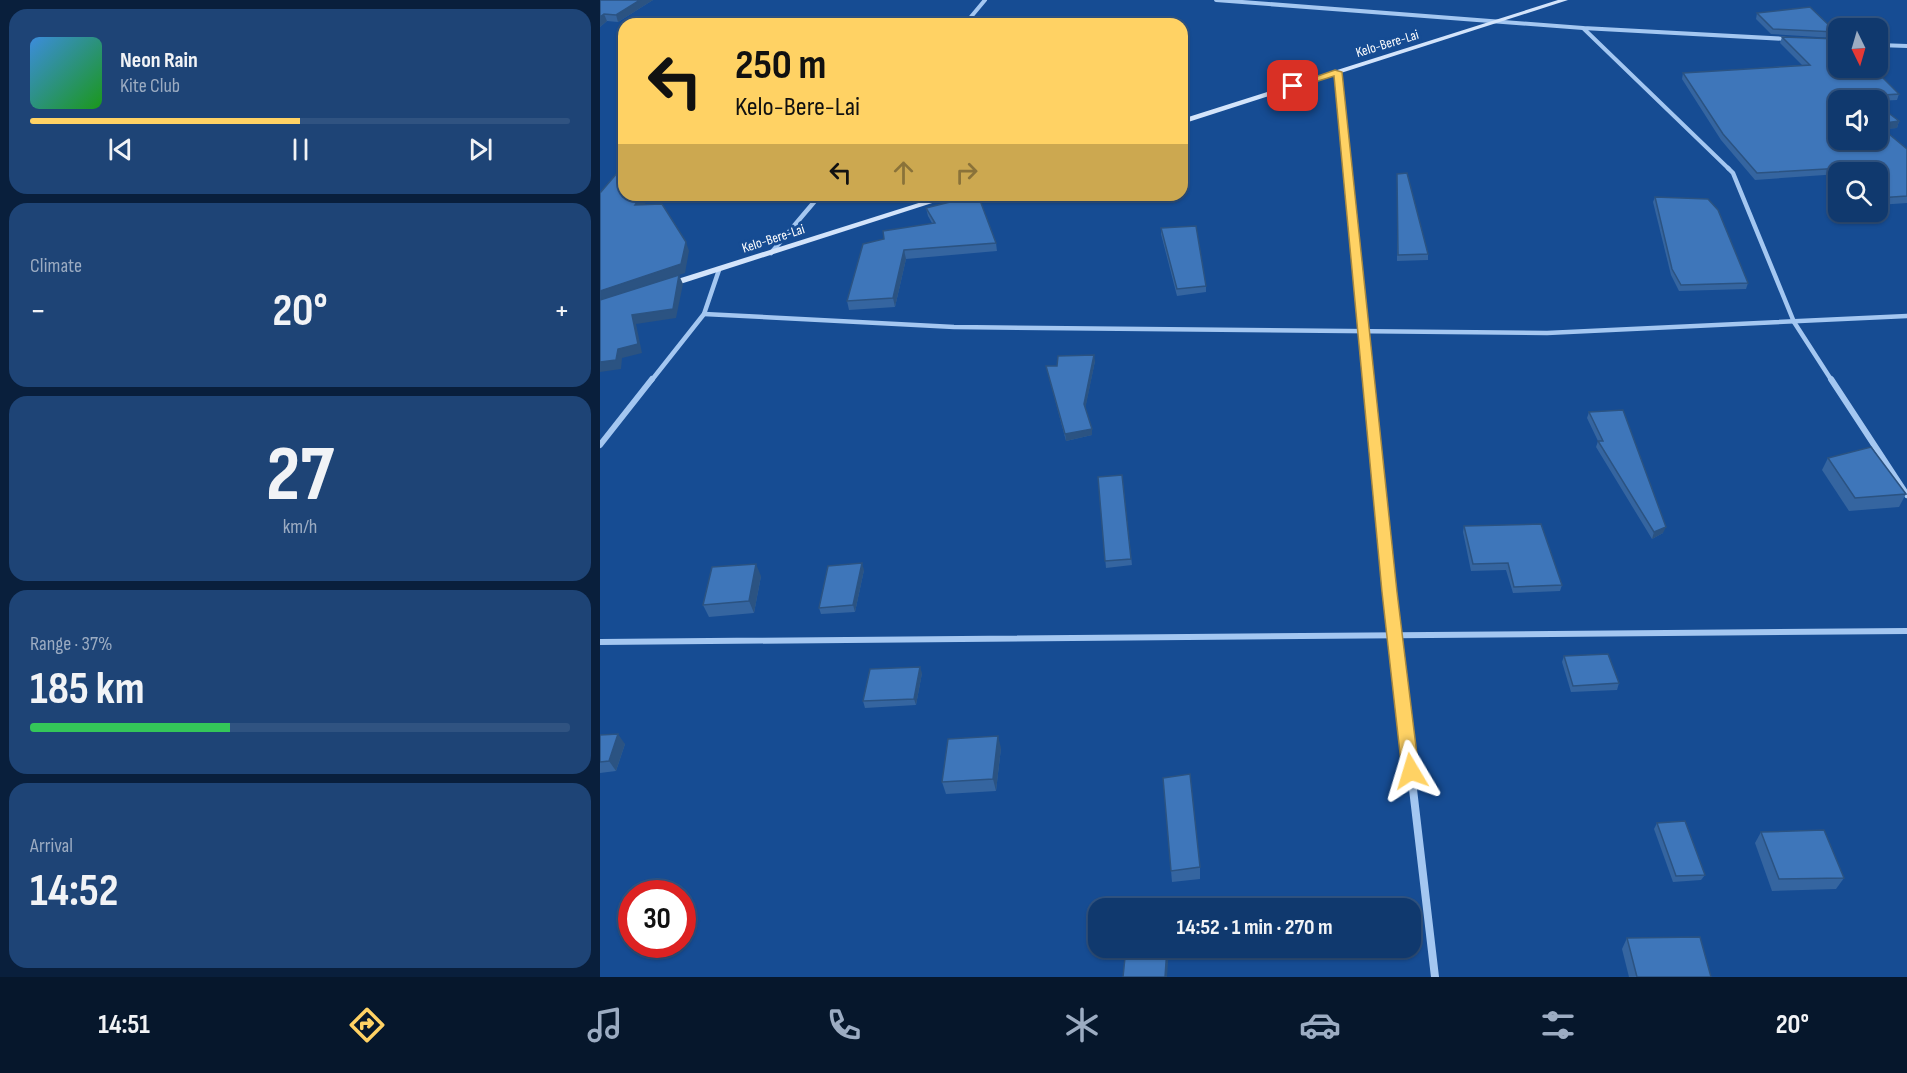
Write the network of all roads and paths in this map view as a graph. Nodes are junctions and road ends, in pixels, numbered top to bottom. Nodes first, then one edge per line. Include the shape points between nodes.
1 (985, 0) edge
2 (1216, 0) edge
3 (1565, 0) edge
4 (969, 18) edge
5 (1506, 20) junction
6 (1583, 28) junction
7 (1792, 40) edge
8 (1888, 45) edge
9 (1907, 46) edge
10 (1338, 72) junction
11 (1188, 120) edge
12 (815, 201) edge
13 (934, 201) edge
14 (771, 253) junction
15 (719, 270) junction
16 (654, 289) edge
17 (704, 314) junction
18 (1907, 316) edge
19 (1794, 322) junction
20 (1364, 332) junction
21 (600, 445) edge
22 (1907, 495) edge
23 (1907, 631) edge
24 (1394, 634) junction
25 (600, 642) edge
26 (1436, 977) edge

1 - 4 street
2 - 5 street
3 - 5 main road, Kelo-Bere-Lai
5 - 6 street
5 - 10 main road, Kelo-Bere-Lai
6 - 7 street
6 - 19 street via 1733,173
8 - 9 street
10 - 11 main road, Kelo-Bere-Lai
10 - 20 street
12 - 14 street
13 - 14 main road, Kelo-Bere-Lai
14 - 15 main road, Kelo-Bere-Lai
15 - 16 main road, Kelo-Bere-Lai
15 - 17 street
17 - 20 street via 954,327
17 - 21 street
18 - 19 street
19 - 20 street via 1547,333
19 - 22 street
20 - 24 street
23 - 24 street
24 - 25 street
24 - 26 street

